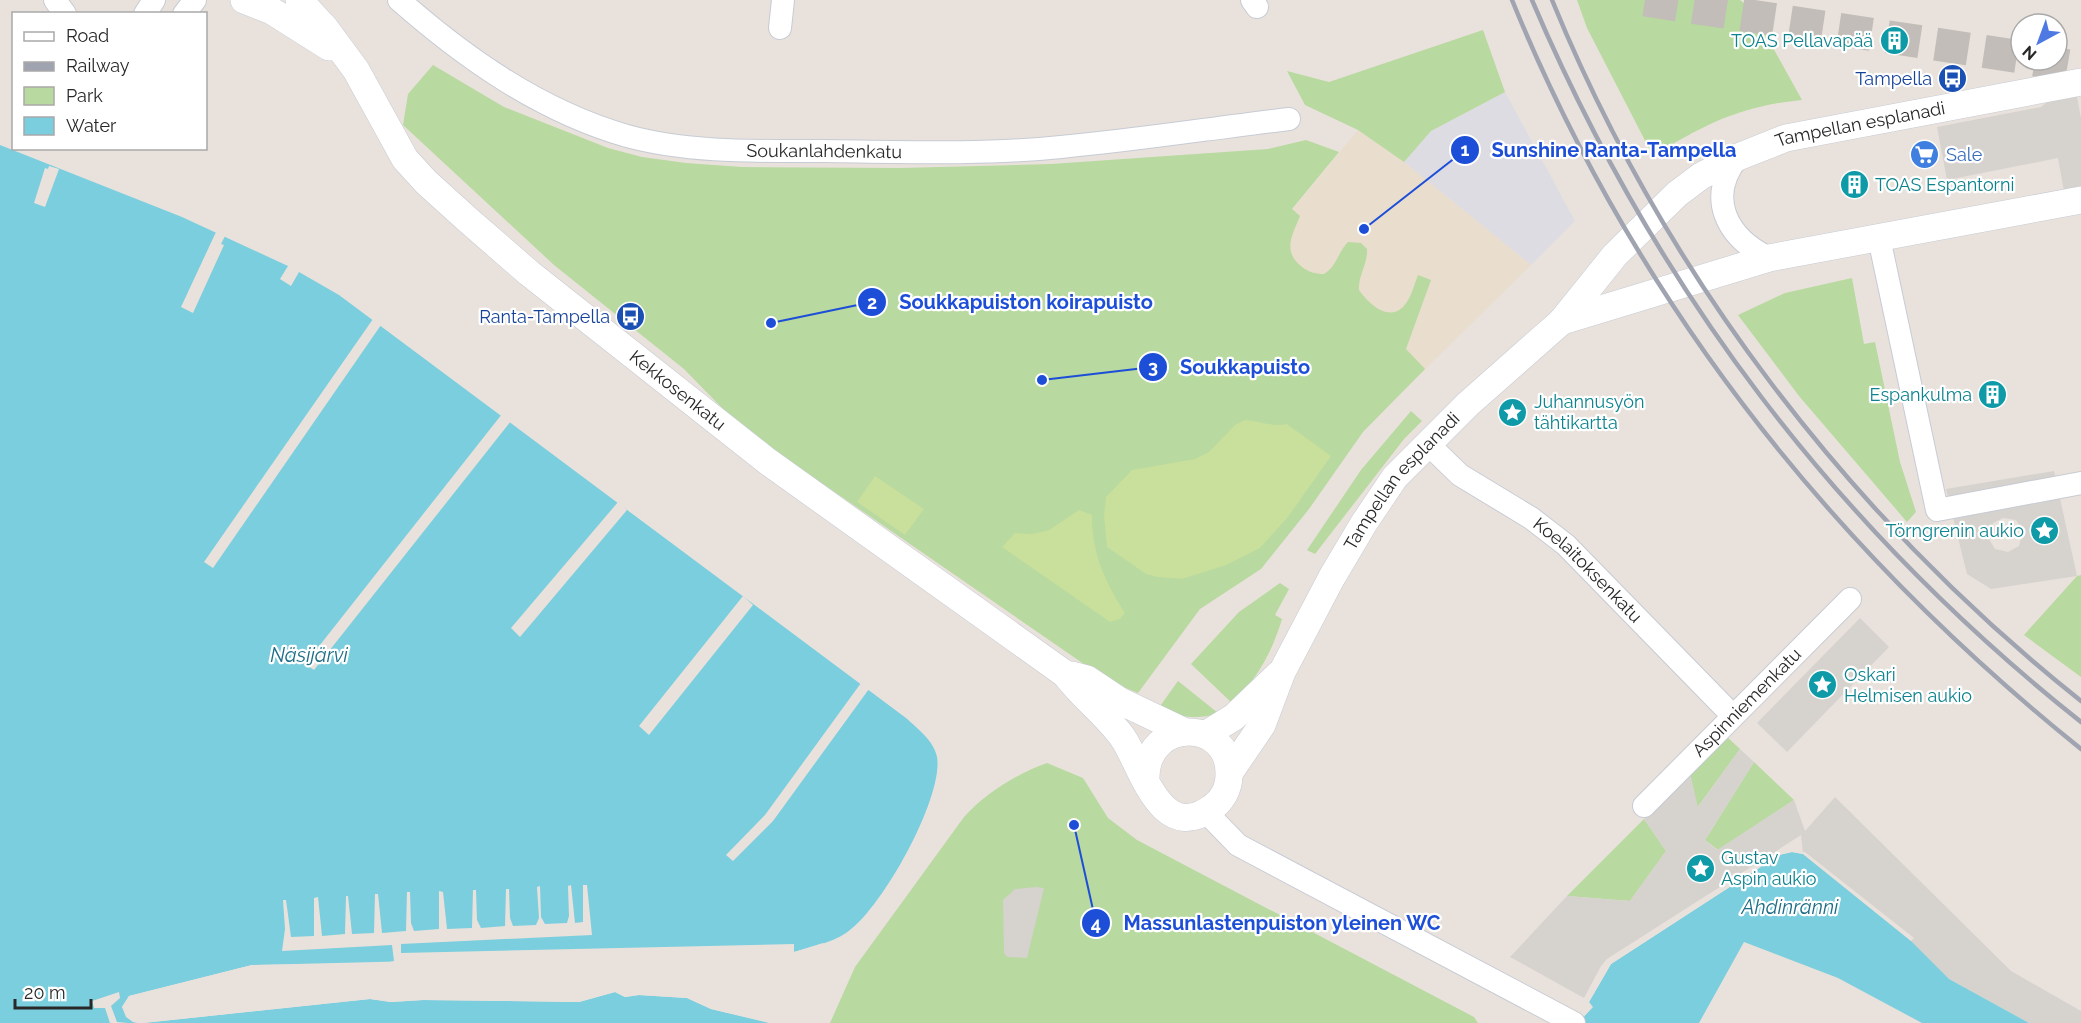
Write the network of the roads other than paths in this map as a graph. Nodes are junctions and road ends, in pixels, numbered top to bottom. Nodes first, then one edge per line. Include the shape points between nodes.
1 (195, 0) edge
2 (244, 0) edge
3 (298, 0) edge
4 (399, 0) edge
5 (783, 0) edge
6 (186, 12) edge
7 (780, 28) dead end
8 (344, 56) junction
9 (2081, 82) edge
10 (1289, 119) dead end
11 (1738, 157) junction
12 (2081, 200) edge
13 (1882, 250) junction
14 (1769, 258) junction
15 (1562, 321) junction
16 (1427, 443) junction
17 (2081, 483) edge
18 (1850, 599) dead end
19 (1281, 672) junction
20 (1065, 674) junction
21 (1733, 716) junction
22 (1195, 733) junction
23 (1230, 772) junction
24 (1146, 777) junction
25 (1644, 806) dead end
26 (1206, 812) junction
27 (1574, 1023) edge

1 - 6 street
2 - 8 street, Kekkosenkatu via 272,11
3 - 8 street, Kekkosenkatu via 325,28
4 - 10 street, Soukanlahdenkatu via 447,42 515,86 598,126 678,145 738,150 939,152 1060,148
5 - 7 street
8 - 20 street, Kekkosenkatu via 371,94 405,159 529,273 767,461
9 - 11 street, Tampellan esplanadi via 1786,138
11 - 14 street via 1722,185 1727,219 1738,236
11 - 15 street, Tampellan esplanadi via 1677,194 1615,255
12 - 13 street, Tampellan esplanadi
13 - 14 street, Tampellan esplanadi
13 - 17 street via 1937,510
14 - 15 street, Tampellan esplanadi
15 - 16 street, Tampellan esplanadi
16 - 19 street, Tampellan esplanadi via 1395,477 1364,523
16 - 21 street, Koelaitoksenkatu via 1460,475 1531,518 1566,545
18 - 21 street, Aspinniemenkatu
19 - 22 street, Tampellan esplanadi via 1234,717
19 - 23 street, Tampellan esplanadi via 1262,725
20 - 22 street, Kekkosenkatu via 1088,679 1127,705
20 - 24 street, Kekkosenkatu via 1122,737
21 - 25 street, Aspinniemenkatu
22 - 23 street via 1222,750
22 - 24 street via 1166,738 1156,746 1148,759
23 - 26 street via 1221,800
24 - 26 street via 1156,802 1171,812 1189,816
26 - 27 street via 1238,845 1486,966

